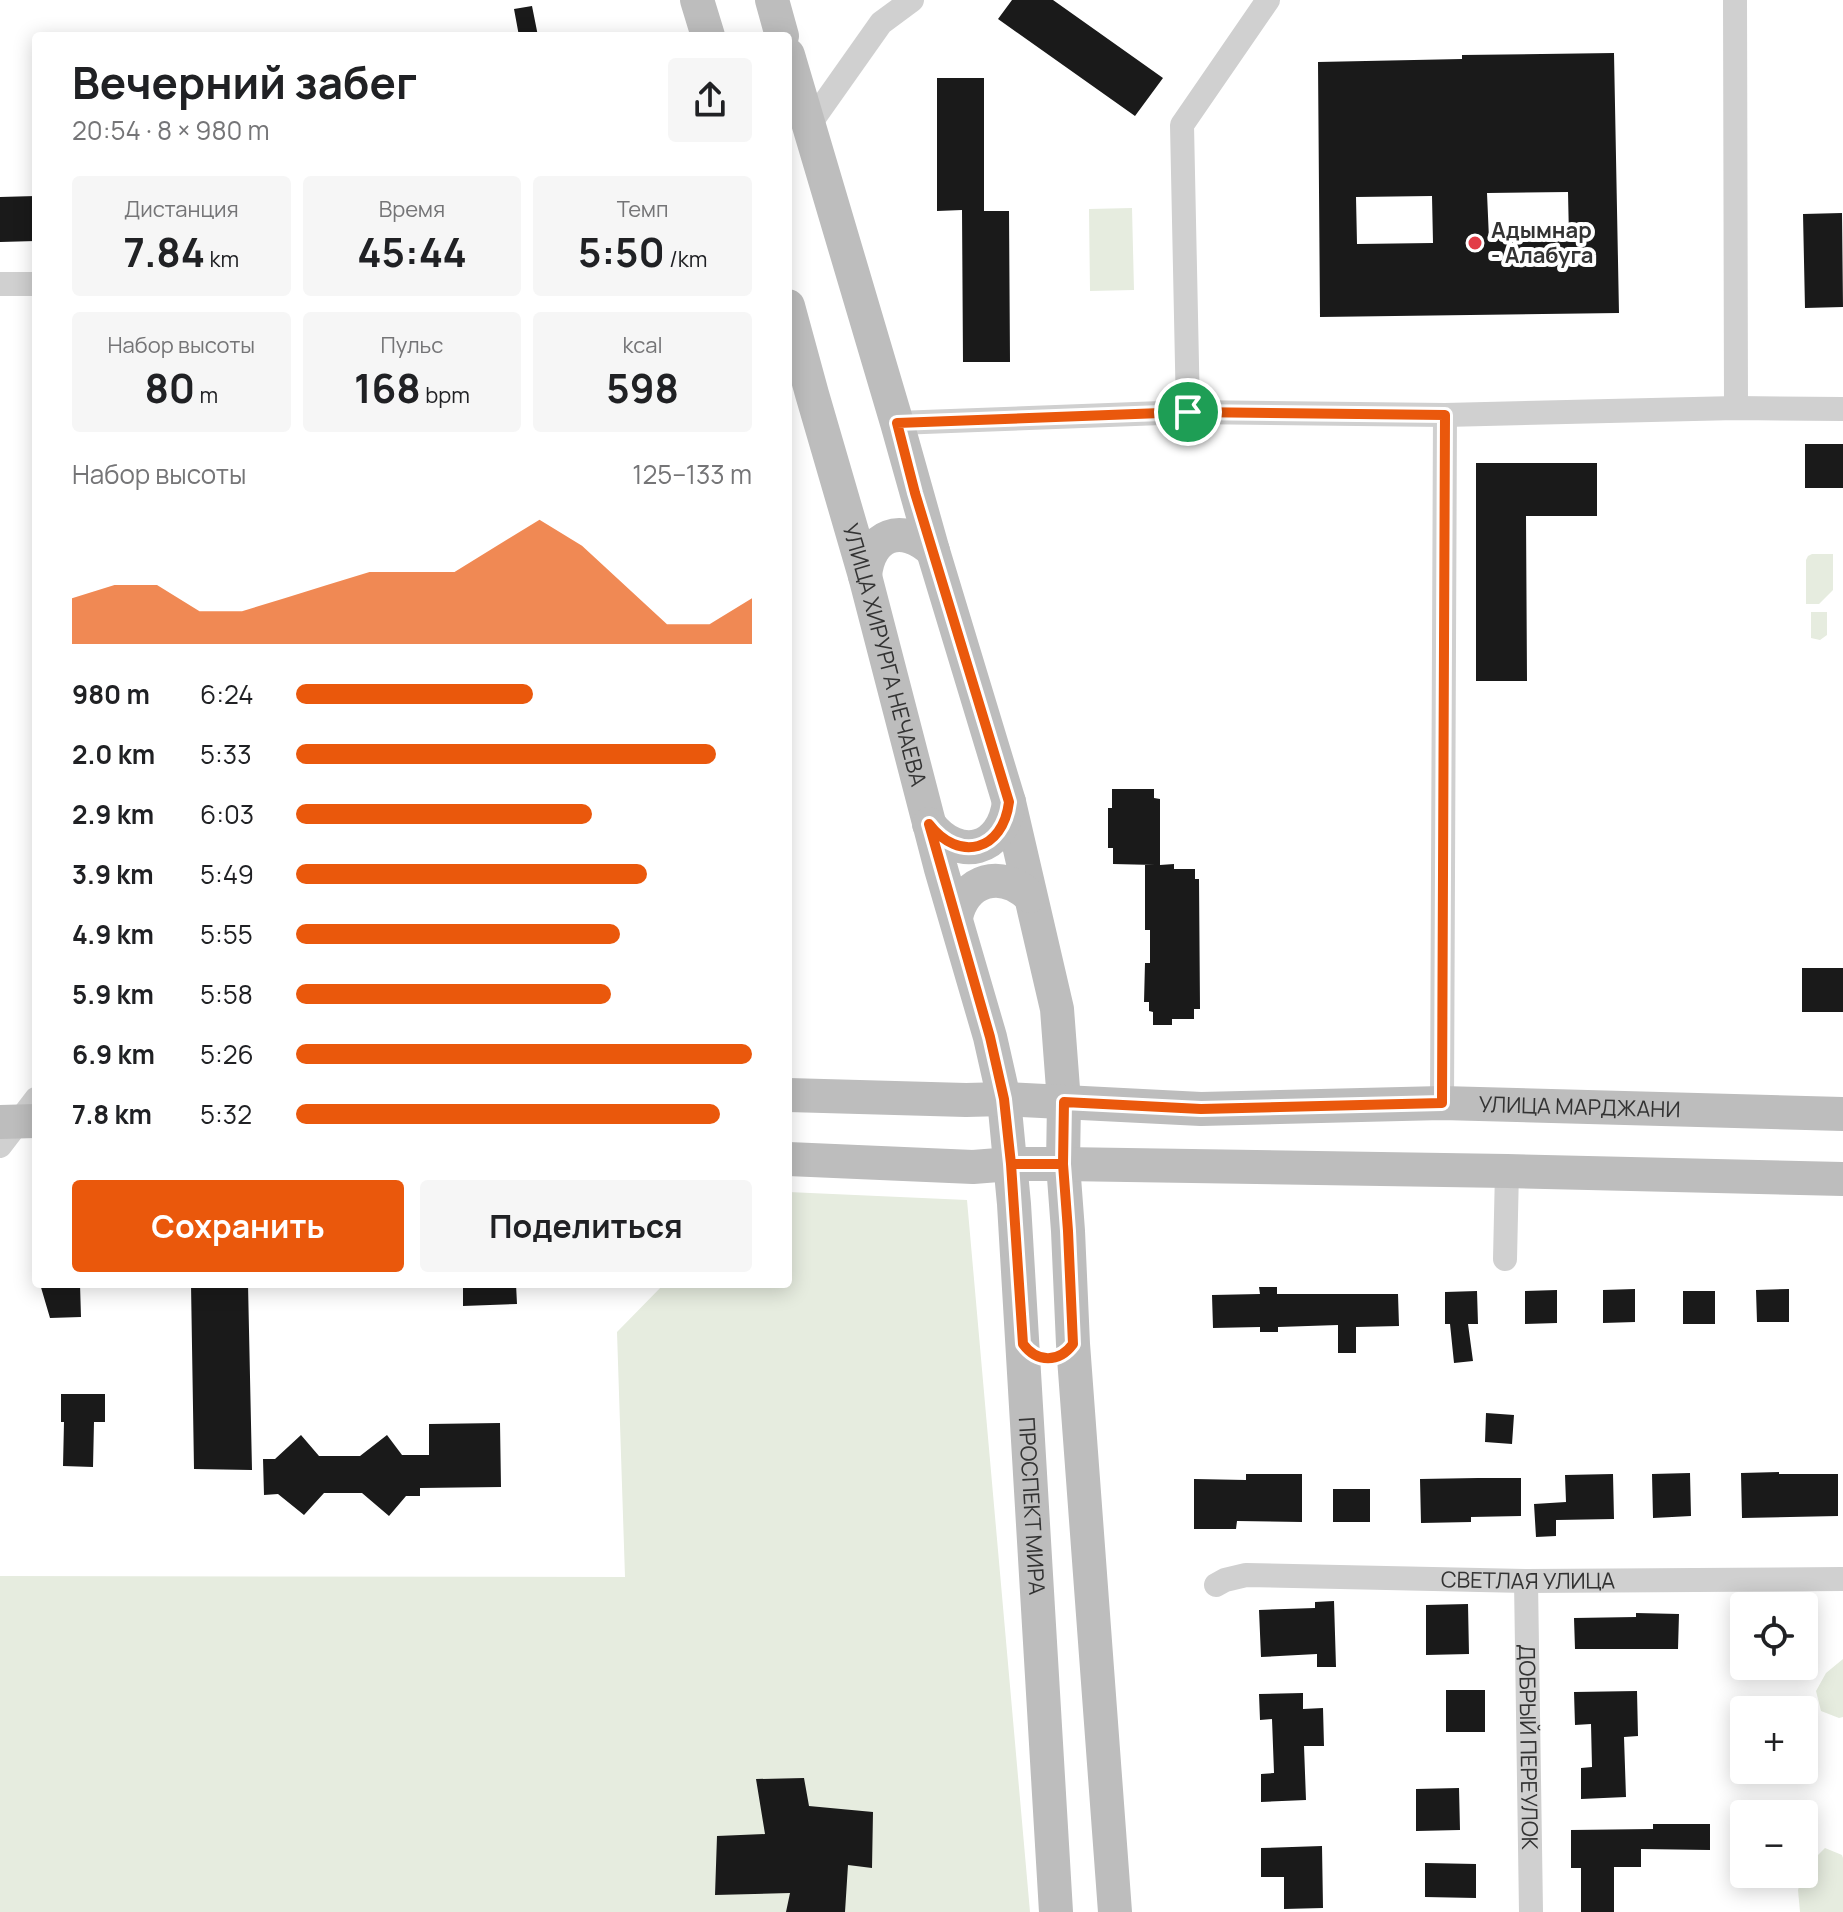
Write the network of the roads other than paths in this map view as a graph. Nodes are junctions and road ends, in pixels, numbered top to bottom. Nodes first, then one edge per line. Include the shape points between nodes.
1 (697, 0) edge
2 (772, 0) edge
3 (912, 0) edge
4 (1268, 0) edge
5 (1735, 0) edge
6 (707, 32) edge
7 (781, 32) edge
8 (792, 68) edge
9 (809, 125) junction
10 (0, 284) edge
11 (32, 284) edge
12 (792, 321) edge
13 (1736, 408) junction
14 (1843, 409) edge
15 (1188, 412) junction
16 (1445, 415) junction
17 (897, 423) junction
18 (933, 551) junction
19 (865, 576) junction
20 (1009, 802) junction
21 (929, 824) junction
22 (1030, 896) junction
23 (956, 917) junction
24 (792, 1095) edge
25 (1004, 1099) junction
26 (1064, 1102) junction
27 (1442, 1103) junction
28 (1843, 1114) edge
29 (792, 1159) edge
30 (1011, 1164) junction
31 (1063, 1164) junction
32 (1507, 1171) junction
33 (1843, 1179) edge
34 (1505, 1259) dead end
35 (1023, 1344) junction
36 (1073, 1344) junction
37 (1843, 1579) edge
38 (1526, 1581) junction
39 (1216, 1585) dead end
40 (1056, 1912) edge
41 (1115, 1912) edge
42 (1531, 1912) edge

1 - 6 main road
2 - 7 main road
3 - 9 street via 881,23
4 - 15 street via 1182,125
5 - 13 street
8 - 9 main road
9 - 17 main road
10 - 11 street
12 - 19 main road, УЛИЦА ХИРУРГА НЕЧАЕВА
13 - 14 street
13 - 16 street
15 - 16 street
15 - 17 street
16 - 27 street
17 - 18 main road
18 - 19 main road via 921,540 889,537 875,546
18 - 20 main road
19 - 21 main road, УЛИЦА ХИРУРГА НЕЧАЕВА
20 - 21 main road via 999,833 978,845 953,845
20 - 22 main road
21 - 23 main road, УЛИЦА ХИРУРГА НЕЧАЕВА
22 - 23 main road via 1010,882 985,882 965,895
22 - 26 main road via 1057,1009
23 - 25 main road, УЛИЦА ХИРУРГА НЕЧАЕВА
24 - 25 main road, УЛИЦА МАРДЖАНИ
25 - 26 main road, УЛИЦА МАРДЖАНИ
25 - 30 main road, ПРОСПЕКТ МИРА
26 - 27 main road, УЛИЦА МАРДЖАНИ via 1201,1109
26 - 31 main road
27 - 28 main road, УЛИЦА МАРДЖАНИ
29 - 30 main road
30 - 31 main road
30 - 35 main road, ПРОСПЕКТ МИРА
31 - 32 main road
31 - 36 main road
32 - 33 main road
32 - 34 street
35 - 36 main road via 1033,1355 1048,1359 1062,1356
35 - 40 main road, ПРОСПЕКТ МИРА
36 - 41 main road
37 - 38 street, СВЕТЛАЯ УЛИЦА
38 - 39 street, СВЕТЛАЯ УЛИЦА via 1246,1575
38 - 42 street, ДОБРЫЙ ПЕРЕУЛОК

